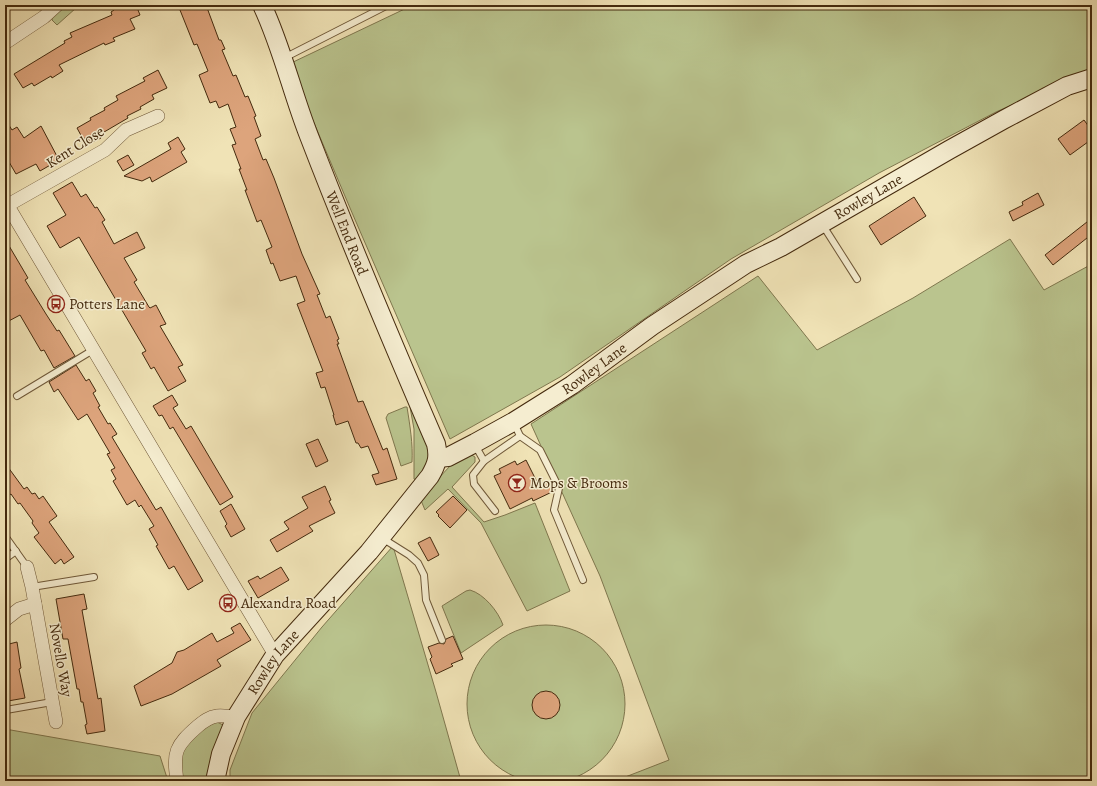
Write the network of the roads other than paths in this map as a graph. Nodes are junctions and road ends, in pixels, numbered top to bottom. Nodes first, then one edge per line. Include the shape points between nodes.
1 (57, 5) edge
2 (262, 5) edge
3 (388, 5) edge
4 (5, 43) edge
5 (282, 59) junction
6 (1092, 78) edge
7 (158, 116) dead end
8 (6, 203) edge
9 (821, 223) junction
10 (857, 278) dead end
11 (94, 350) junction
12 (16, 396) dead end
13 (517, 429) junction
14 (475, 444) junction
15 (438, 458) junction
16 (484, 461) junction
17 (495, 511) dead end
18 (5, 536) edge
19 (380, 538) junction
20 (16, 551) junction
21 (5, 559) edge
22 (27, 567) joint
23 (94, 577) dead end
24 (582, 580) dead end
25 (32, 587) junction
26 (35, 604) junction
27 (5, 620) edge
28 (442, 640) dead end
29 (276, 656) junction
30 (52, 702) junction
31 (6, 710) dead end
32 (236, 717) junction
33 (56, 722) dead end
34 (177, 781) edge
35 (215, 781) edge

1 - 4 street via 44,17
2 - 5 street, Well End Road
3 - 5 lane
5 - 15 street, Well End Road via 308,135 385,327 436,444
6 - 9 street, Rowley Lane via 1067,86 1003,120
7 - 8 street, Kent Close via 126,130 105,150
8 - 11 street
9 - 10 lane
9 - 13 street, Rowley Lane via 746,264 652,326
11 - 12 lane
11 - 29 street
13 - 14 street, Rowley Lane
13 - 16 lane
13 - 24 lane via 540,450 559,488 554,510
14 - 15 street, Rowley Lane via 448,457
14 - 16 lane
15 - 19 street, Rowley Lane via 430,476
16 - 17 lane via 473,475 474,484
18 - 20 lane
19 - 28 lane via 418,563 424,575 426,600
19 - 29 street, Rowley Lane
20 - 21 lane
20 - 22 lane
22 - 25 street, Novello Way
23 - 25 lane
25 - 26 street, Novello Way
26 - 27 street via 19,610
26 - 30 street, Novello Way
29 - 32 street, Rowley Lane
30 - 31 lane
30 - 33 street, Novello Way
32 - 34 street via 217,716 207,719 186,737 178,748 175,762
32 - 35 street, Rowley Lane via 221,754

